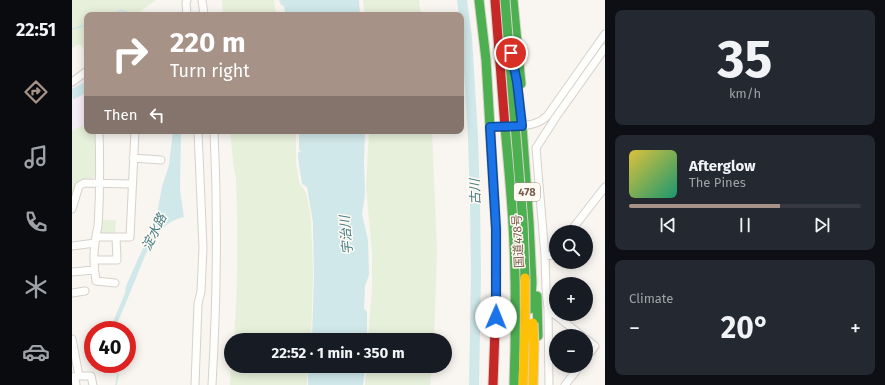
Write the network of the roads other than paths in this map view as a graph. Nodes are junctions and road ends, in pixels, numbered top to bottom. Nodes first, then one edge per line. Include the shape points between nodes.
1 (187, 0) edge
2 (202, 0) edge
3 (479, 0) edge
4 (496, 0) edge
5 (505, 0) edge
6 (513, 0) edge
7 (187, 12) edge
8 (204, 12) edge
9 (605, 34) edge
10 (605, 48) edge
11 (84, 74) edge
12 (72, 82) edge
13 (553, 115) junction
14 (523, 126) junction
15 (490, 127) junction
16 (99, 134) edge
17 (135, 134) edge
18 (198, 134) edge
19 (214, 134) edge
20 (133, 158) junction
21 (161, 160) dead end
22 (100, 183) junction
23 (132, 184) junction
24 (605, 187) edge
25 (72, 209) edge
26 (523, 223) junction
27 (575, 225) edge
28 (116, 237) junction
29 (96, 240) junction
30 (72, 246) edge
31 (545, 256) junction
32 (549, 256) edge
33 (94, 260) junction
34 (94, 270) junction
35 (72, 272) edge
36 (115, 283) dead end
37 (536, 288) junction
38 (546, 288) junction
39 (85, 291) dead end
40 (72, 293) edge
41 (548, 310) junction
42 (573, 329) edge
43 (72, 339) edge
44 (574, 373) edge
45 (75, 377) edge
46 (76, 385) edge
47 (93, 385) edge
48 (195, 385) edge
49 (212, 385) edge
50 (493, 385) edge
51 (509, 385) edge
52 (514, 385) edge
53 (524, 385) edge
54 (533, 385) edge
55 (538, 385) edge
56 (549, 385) edge
57 (565, 385) edge

1 - 7 street
2 - 8 street
3 - 15 main road
4 - 14 main road, 国道478号 / 478 via 516,72
4 - 52 main road, bridge via 515,250
5 - 26 main road, bridge
6 - 14 main road, 国道478号 / 478
9 - 13 street
10 - 13 street
11 - 12 street
13 - 14 street via 538,123
13 - 31 street via 536,148
14 - 15 street
14 - 37 main road, 国道478号 / 478
14 - 51 main road, 国道478号 / 478 via 532,284 527,322
15 - 50 main road via 496,229
16 - 22 street
17 - 20 street
18 - 48 street via 203,248
19 - 49 street via 217,266
20 - 21 street
20 - 23 street
22 - 23 street
22 - 25 street via 84,183 79,186
22 - 29 street
23 - 28 street via 130,237
24 - 27 street
26 - 53 main road, bridge via 526,320
26 - 54 main road, bridge via 532,296
28 - 29 street
28 - 33 street via 117,260
29 - 30 street
29 - 33 street
31 - 32 street
31 - 38 street
33 - 34 street
34 - 35 street
34 - 36 street via 96,281
37 - 38 street
37 - 55 main road, 国道478号 / 478
38 - 41 street
39 - 40 street
41 - 42 street
41 - 56 street
43 - 45 street
44 - 57 street
45 - 46 street
45 - 47 street via 92,376

